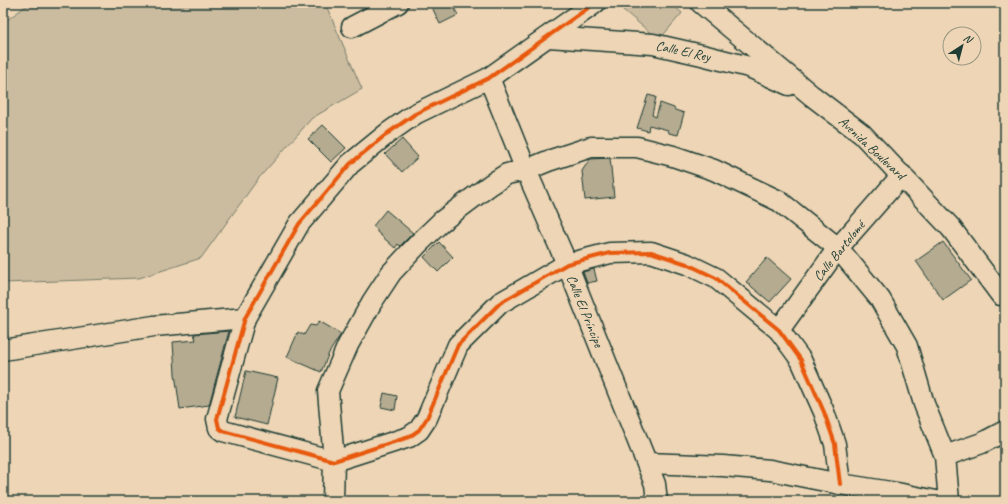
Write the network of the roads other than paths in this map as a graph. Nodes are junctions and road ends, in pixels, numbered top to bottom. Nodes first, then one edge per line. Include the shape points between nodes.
1 (398, 3) edge
2 (595, 3) edge
3 (701, 3) edge
4 (352, 27) dead end
5 (548, 37) junction
6 (489, 78) junction
7 (811, 95) junction
8 (526, 170) junction
9 (902, 175) junction
10 (838, 248) junction
11 (567, 264) junction
12 (1004, 299) edge
13 (245, 318) junction
14 (779, 330) junction
15 (3, 350) edge
16 (1005, 431) edge
17 (945, 456) junction
18 (334, 460) junction
19 (647, 463) junction
20 (840, 484) junction
21 (333, 501) edge
22 (657, 501) edge
23 (936, 501) edge
24 (949, 501) edge

1 - 4 street
2 - 5 street
3 - 7 street, Avenida Boulevard
5 - 6 street
5 - 7 street, Calle El Rey via 653,44 749,67
6 - 8 street, Calle El Príncipe
6 - 13 street via 415,114 350,164 299,224
7 - 9 street, Avenida Boulevard via 862,134
8 - 10 street via 591,147 637,147 673,156 714,170 779,201
8 - 11 street, Calle El Príncipe
8 - 18 street via 507,174 442,221 391,273 348,345 328,391
9 - 10 street, Calle Bartolomé
9 - 12 street, Avenida Boulevard via 951,228
10 - 14 street, Calle Bartolomé
10 - 17 street via 880,299 907,346 924,404
11 - 14 street via 610,253 651,252 687,264 716,278
11 - 18 street via 500,303 458,344 419,430 409,437
11 - 19 street, Calle El Príncipe
13 - 15 street via 154,326
13 - 18 street via 217,419 219,428
14 - 20 street via 801,360 824,412 835,444
16 - 17 street via 982,443
17 - 24 street
18 - 21 street
19 - 20 street via 770,470
19 - 22 street, Calle El Príncipe via 655,484
20 - 23 street

